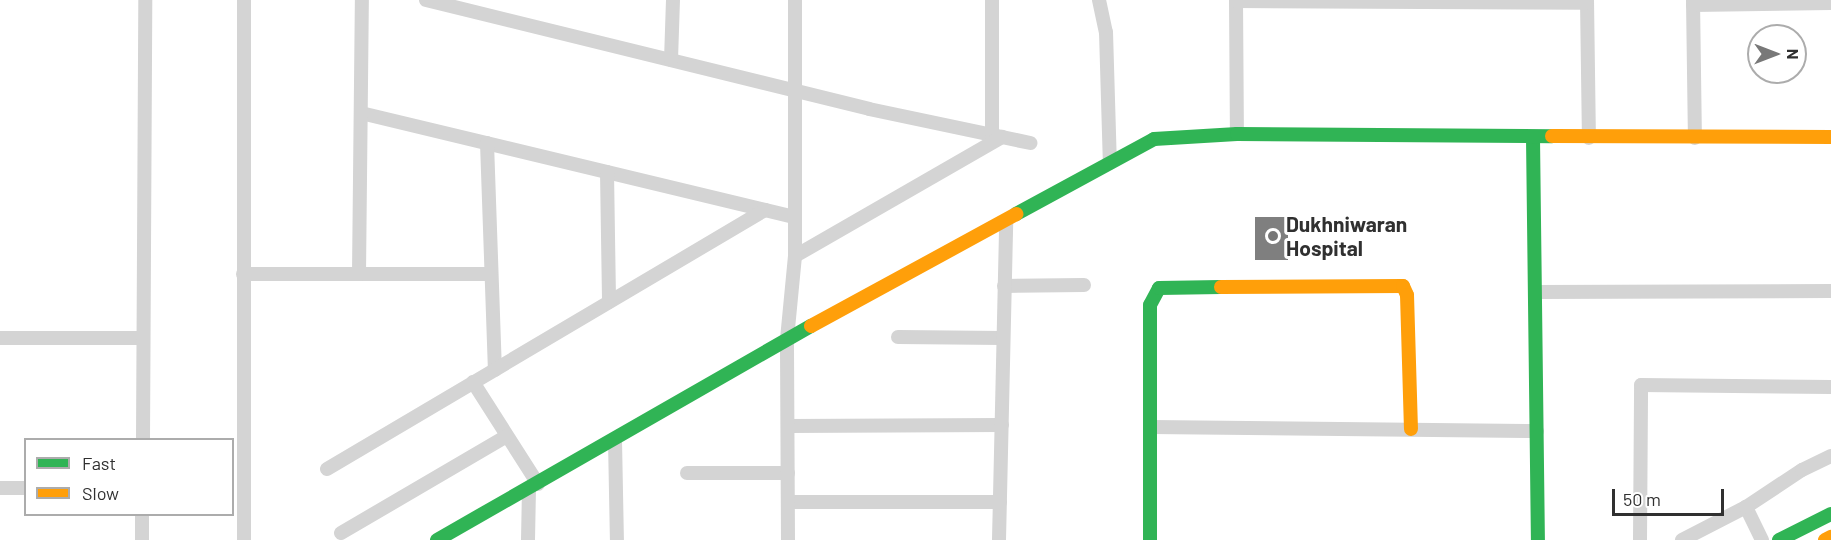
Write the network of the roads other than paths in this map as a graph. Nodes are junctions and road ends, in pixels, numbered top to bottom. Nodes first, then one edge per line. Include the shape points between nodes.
1 (145, 0) edge
2 (244, 0) edge
3 (362, 0) edge
4 (426, 0) edge
5 (673, 0) edge
6 (795, 0) edge
7 (992, 0) edge
8 (1099, 0) edge
9 (1236, 1) edge
10 (1362, 1) edge
11 (1484, 1) edge
12 (1587, 1) edge
13 (1693, 2) edge
14 (1796, 2) edge
15 (1831, 3) edge
16 (479, 7) edge
17 (671, 60) junction
18 (794, 90) junction
19 (361, 113) junction
20 (1237, 134) junction
21 (997, 136) junction
22 (1533, 138) junction
23 (1589, 138) junction
24 (1695, 138) junction
25 (1831, 138) edge
26 (487, 143) junction
27 (1030, 143) dead end
28 (1110, 163) junction
29 (607, 172) junction
30 (765, 210) junction
31 (795, 217) junction
32 (1006, 221) junction
33 (795, 256) junction
34 (243, 274) junction
35 (359, 274) junction
36 (492, 274) junction
37 (1084, 285) dead end
38 (1004, 286) junction
39 (1831, 291) edge
40 (1535, 292) junction
41 (609, 302) junction
42 (898, 337) dead end
43 (0, 338) edge
44 (143, 338) junction
45 (1003, 338) junction
46 (787, 339) junction
47 (495, 370) junction
48 (473, 382) junction
49 (1831, 387) edge
50 (1002, 425) junction
51 (788, 426) junction
52 (1151, 428) junction
53 (1412, 429) junction
54 (1537, 431) junction
55 (507, 436) junction
56 (143, 438) edge
57 (615, 440) junction
58 (1831, 456) edge
59 (327, 469) dead end
60 (687, 473) dead end
61 (788, 473) junction
62 (533, 487) junction
63 (0, 488) edge
64 (24, 488) edge
65 (788, 502) junction
66 (1000, 502) junction
67 (1746, 507) junction
68 (1831, 514) edge
69 (142, 516) edge
70 (341, 533) dead end
71 (1831, 537) edge
72 (142, 540) edge
73 (244, 540) edge
74 (437, 540) edge
75 (528, 540) edge
76 (617, 540) edge
77 (788, 540) edge
78 (999, 540) edge
79 (1150, 540) edge
80 (1538, 540) edge
81 (1640, 540) edge
82 (1682, 540) edge
83 (1762, 540) edge
84 (1779, 540) edge
85 (1825, 540) edge

1 - 44 street
2 - 34 street
3 - 19 street
4 - 16 street
5 - 17 street
6 - 18 street
7 - 21 street
8 - 28 street via 1106,32
9 - 10 street
9 - 20 street
10 - 11 street
11 - 12 street
12 - 23 street
13 - 14 street
13 - 24 street
14 - 15 street
16 - 17 street
17 - 18 street
18 - 21 street
18 - 31 street
19 - 26 street
19 - 35 street
20 - 22 street
20 - 28 street via 1154,139
21 - 27 street
21 - 33 street
22 - 23 street
22 - 40 street
23 - 24 street
24 - 25 street
26 - 29 street
26 - 36 street
28 - 32 street
29 - 30 street
29 - 41 street
30 - 31 street
30 - 41 street
31 - 33 street
32 - 38 street
32 - 46 street
33 - 46 street
34 - 35 street
34 - 73 street
35 - 36 street
36 - 47 street
37 - 38 street
38 - 45 street
39 - 40 street
40 - 54 street
41 - 47 street
42 - 45 street
43 - 44 street
44 - 56 street
45 - 50 street
46 - 51 street
46 - 57 street
47 - 48 street
48 - 55 street
48 - 59 street
49 - 81 street via 1641,385
50 - 51 street
50 - 66 street
51 - 61 street
52 - 53 street
52 - 53 street via 1150,305 1159,288 1397,285 1403,286 1407,295
52 - 79 street
53 - 54 street
54 - 80 street
55 - 62 street
55 - 70 street
57 - 62 street
57 - 76 street
58 - 67 street
60 - 61 street
61 - 65 street
62 - 74 street
62 - 75 street
63 - 64 street
65 - 66 street
65 - 77 street
66 - 78 street
67 - 82 street
67 - 83 street
68 - 84 street
69 - 72 street
71 - 85 street

